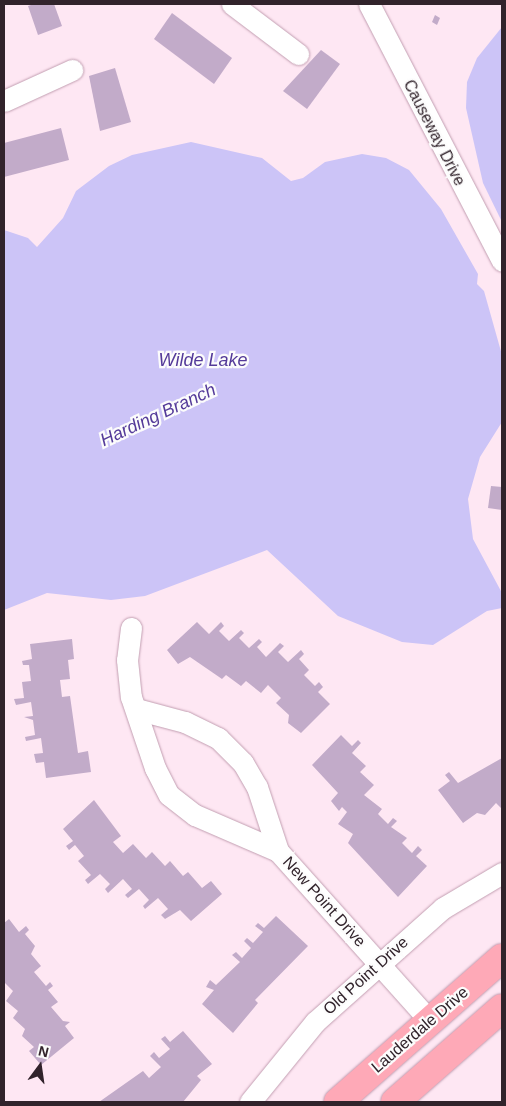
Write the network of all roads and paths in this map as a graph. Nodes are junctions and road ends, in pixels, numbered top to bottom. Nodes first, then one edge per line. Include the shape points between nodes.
1 (232, 4) edge
2 (369, 4) edge
3 (298, 54) dead end
4 (72, 70) dead end
5 (4, 100) edge
6 (502, 261) edge
7 (131, 628) dead end
8 (136, 709) junction
9 (278, 851) junction
10 (502, 873) edge
11 (502, 958) edge
12 (380, 963) junction
13 (502, 1008) edge
14 (430, 1021) junction
15 (250, 1102) edge
16 (338, 1102) edge
17 (395, 1102) edge

1 - 3 street
2 - 6 street, Causeway Drive
4 - 5 street
7 - 8 street, New Point Drive via 127,660
8 - 9 street, New Point Drive via 169,795 195,815
8 - 9 street, New Point Drive via 185,722 218,738 244,763 258,787
9 - 12 street, New Point Drive
10 - 12 street, Old Point Drive via 443,908
11 - 14 main road, Lauderdale Drive
12 - 14 street, New Point Drive
12 - 15 street, Old Point Drive via 315,1022
13 - 17 main road
14 - 16 main road, Lauderdale Drive

